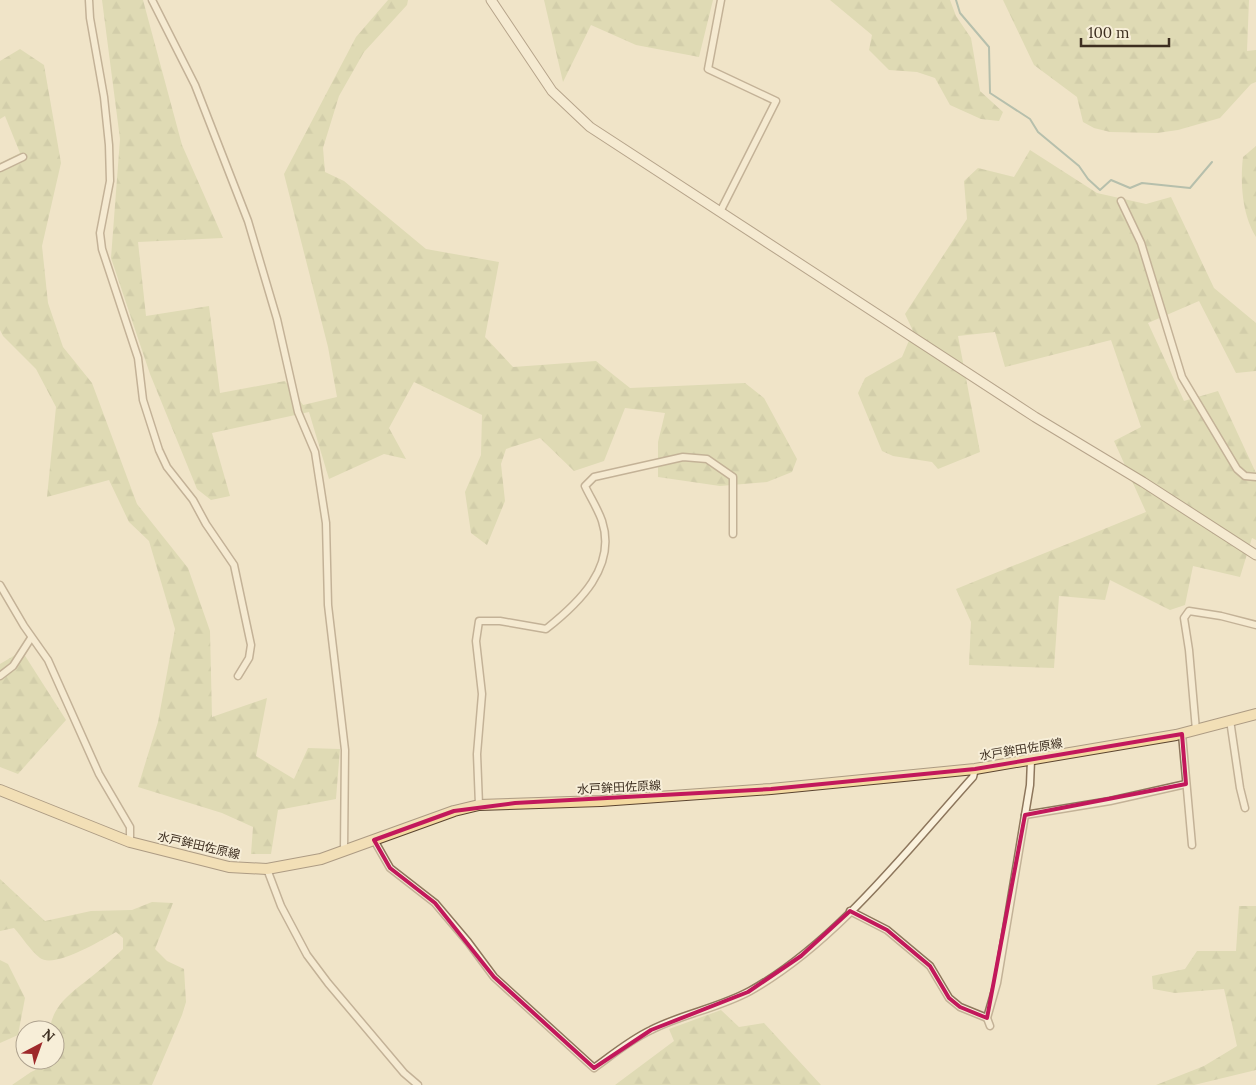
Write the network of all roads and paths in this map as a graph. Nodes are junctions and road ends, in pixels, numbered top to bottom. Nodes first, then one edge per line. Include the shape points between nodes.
1 (89, 0) edge
2 (152, 0) edge
3 (491, 0) edge
4 (721, 0) edge
5 (22, 157) dead end
6 (0, 168) edge
7 (1121, 201) dead end
8 (720, 212) junction
9 (1256, 477) edge
10 (733, 534) dead end
11 (1256, 555) edge
12 (0, 585) edge
13 (1256, 625) edge
14 (32, 638) junction
15 (0, 676) edge
16 (238, 676) dead end
17 (1256, 714) edge
18 (1230, 720) junction
19 (1196, 730) junction
20 (1182, 734) junction
21 (1031, 760) junction
22 (975, 769) junction
23 (1186, 784) junction
24 (0, 790) edge
25 (479, 805) junction
26 (1245, 808) dead end
27 (1025, 815) junction
28 (374, 840) junction
29 (130, 842) junction
30 (1192, 845) dead end
31 (344, 851) junction
32 (267, 869) junction
33 (850, 911) junction
34 (987, 1018) junction
35 (990, 1026) dead end
36 (418, 1085) edge

1 - 16 street via 109,145 110,181 100,233 102,249 138,358 143,400 159,450 167,467 193,500 234,565 251,645 249,658
2 - 31 street via 196,84 248,222 277,319 298,412 315,452 326,523 328,605 345,750
3 - 8 street via 552,91 575,114
4 - 8 street via 708,69 776,101
5 - 6 street
7 - 9 street via 1141,243 1182,377 1237,469 1245,476
8 - 11 street via 1035,417
10 - 25 street via 733,477 707,459 683,457 594,477 585,486 602,521 606,545 600,570 587,590 574,606 546,629 479,621 476,641 482,694
12 - 14 street
13 - 19 street via 1189,612 1184,618
14 - 15 street via 13,666
14 - 29 street via 48,660 99,774 130,827
17 - 18 main road, 水戸鉾田佐原線
18 - 19 main road, 水戸鉾田佐原線
18 - 26 street
19 - 20 main road, 水戸鉾田佐原線
20 - 21 main road, 水戸鉾田佐原線
20 - 23 street
21 - 22 main road, 水戸鉾田佐原線
21 - 27 street
22 - 25 main road, 水戸鉾田佐原線 via 762,790
22 - 33 street via 973,777
23 - 27 street
23 - 30 street
24 - 29 main road, 水戸鉾田佐原線
25 - 28 main road, 水戸鉾田佐原線
27 - 34 street via 997,983
28 - 31 main road, 水戸鉾田佐原線
28 - 33 street via 390,868 435,903 494,977 594,1068 651,1030 748,992 801,956
29 - 32 main road, 水戸鉾田佐原線 via 229,866
31 - 32 main road, 水戸鉾田佐原線 via 321,859
32 - 36 street via 281,906 307,955 404,1073
33 - 34 street via 887,930 930,966 949,998 960,1007
34 - 35 street

